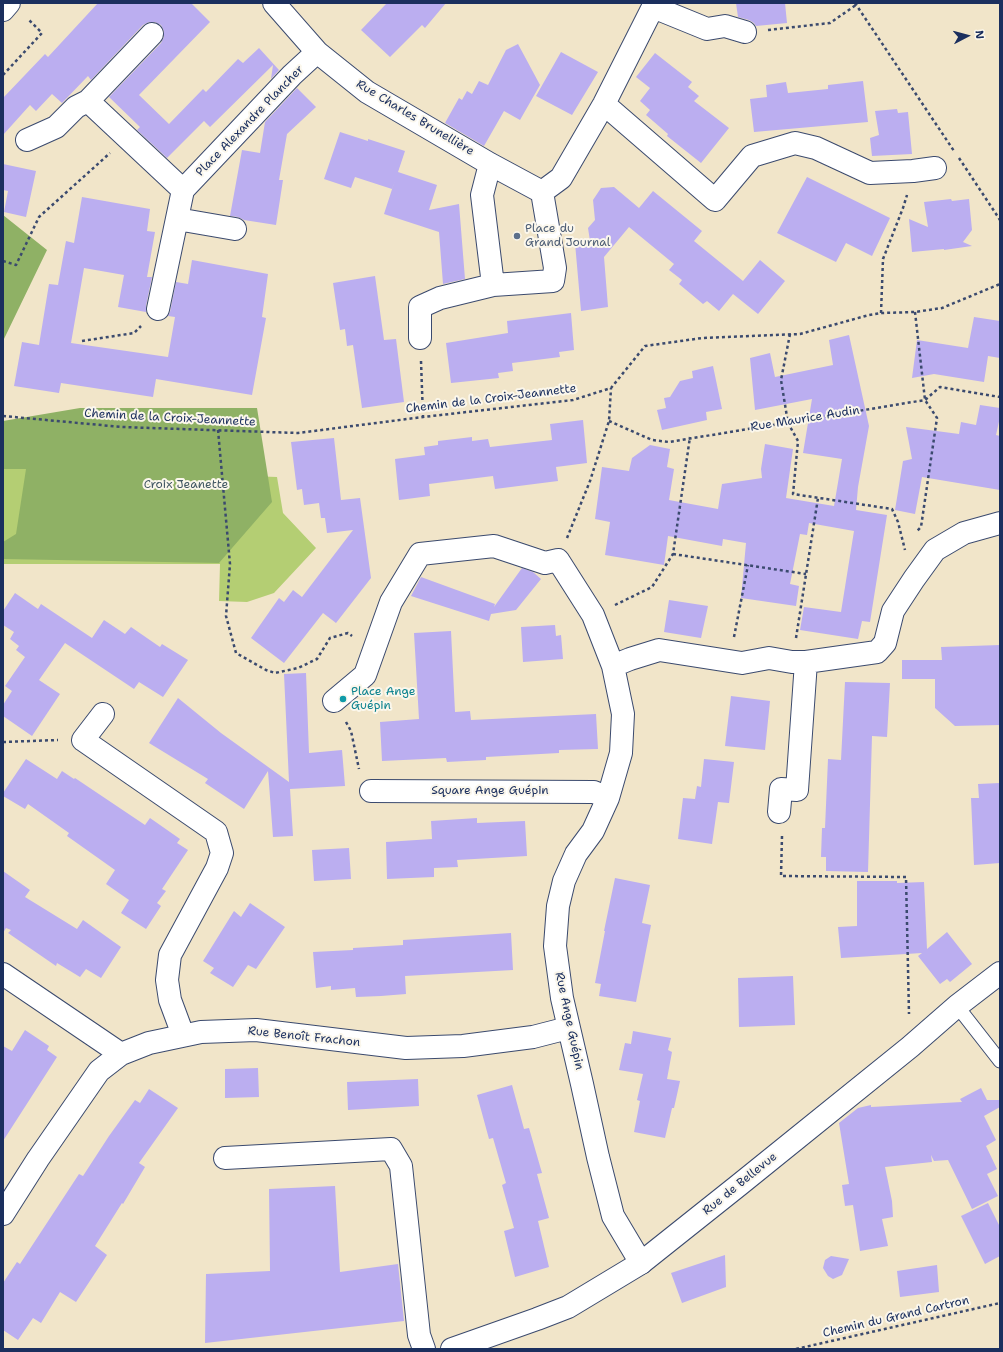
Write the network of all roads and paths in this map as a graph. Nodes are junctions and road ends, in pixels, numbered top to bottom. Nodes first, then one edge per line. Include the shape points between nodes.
1 (9, 3) edge
2 (274, 3) edge
3 (856, 4) edge
4 (653, 5) edge
5 (3, 10) edge
6 (27, 18) dead end
7 (745, 32) joint
8 (152, 34) dead end
9 (317, 52) junction
10 (3, 74) edge
11 (88, 101) junction
12 (604, 104) junction
13 (126, 138) junction
14 (27, 140) dead end
15 (490, 164) junction
16 (935, 168) dead end
17 (913, 171) junction
18 (183, 190) junction
19 (542, 192) junction
20 (177, 219) junction
21 (1000, 220) edge
22 (235, 229) dead end
23 (3, 261) edge
24 (1000, 284) edge
25 (493, 285) junction
26 (158, 309) joint
27 (915, 312) junction
28 (881, 313) junction
29 (790, 334) junction
30 (420, 338) joint
31 (82, 341) dead end
32 (611, 388) junction
33 (1000, 397) edge
34 (925, 400) junction
35 (3, 416) edge
36 (423, 417) junction
37 (609, 421) junction
38 (788, 422) junction
39 (218, 430) junction
40 (690, 437) junction
41 (818, 498) junction
42 (1000, 523) edge
43 (917, 532) dead end
44 (908, 542) dead end
45 (904, 547) junction
46 (673, 554) junction
47 (558, 560) junction
48 (748, 565) junction
49 (806, 574) junction
50 (914, 579) junction
51 (593, 615) junction
52 (348, 633) dead end
53 (729, 661) junction
54 (799, 662) junction
55 (613, 666) junction
56 (334, 701) joint
57 (103, 714) dead end
58 (83, 740) junction
59 (3, 742) edge
60 (371, 791) joint
61 (608, 798) junction
62 (779, 812) joint
63 (3, 974) edge
64 (1000, 974) edge
65 (957, 1006) junction
66 (568, 1028) junction
67 (183, 1036) junction
68 (910, 1047) junction
69 (121, 1054) junction
70 (1000, 1061) edge
71 (225, 1158) dead end
72 (3, 1214) edge
73 (641, 1263) junction
74 (1000, 1303) edge
75 (478, 1345) edge
76 (424, 1349) edge
77 (452, 1349) edge
78 (796, 1349) edge

1 - 5 street
2 - 9 street, Rue Charles Brunellière
3 - 7 path via 830,23
3 - 21 path
4 - 7 street via 707,29 725,26
4 - 12 street
6 - 10 path via 42,33
8 - 11 street
9 - 15 street, Rue Charles Brunellière via 367,92
9 - 18 street, Place Alexandre Plancher via 286,81
11 - 13 street
11 - 14 street via 76,107 56,128
12 - 17 street via 715,200 752,156 794,143 816,148 870,173
12 - 19 street via 561,178
13 - 18 street
13 - 23 path via 39,217 16,265
15 - 19 street, Rue Charles Brunellière
15 - 25 street via 482,195
16 - 17 street
17 - 28 path via 903,208 883,259
18 - 20 street
19 - 25 street via 555,268 553,281
20 - 22 street
20 - 26 street
24 - 27 path via 942,308
25 - 30 street via 440,298 420,307
26 - 31 path via 134,333
27 - 28 path
27 - 34 path
28 - 29 path via 800,334
29 - 32 path via 702,338 645,346
29 - 38 path via 781,380
30 - 36 path
32 - 36 path, Chemin de la Croix-Jeannette via 573,400
32 - 37 path
33 - 34 path via 940,387
34 - 38 path, Rue Maurice Audin
34 - 43 path via 937,418 921,527
35 - 39 path, Chemin de la Croix-Jeannette via 122,427
36 - 39 path, Chemin de la Croix-Jeannette via 298,433
37 - 40 path, Rue Maurice Audin via 652,440 670,442
37 - 47 path via 590,481
38 - 40 path, Rue Maurice Audin
38 - 41 path via 798,441 793,494
39 - 52 path via 230,564 226,616 236,653 275,673 298,668 317,659 330,638
40 - 46 path
41 - 45 path via 892,509
41 - 49 path
42 - 50 street via 964,533 935,550
44 - 45 path
45 - 50 path
46 - 48 path
46 - 51 path via 652,587
47 - 51 street, Rue Ange Guépin
47 - 56 street via 545,563 494,546 420,554 391,602 365,675
48 - 49 path
48 - 53 path
49 - 54 path
50 - 54 street via 893,611 885,643 877,652
51 - 55 street, Rue Ange Guépin
53 - 54 street via 742,663 769,658
53 - 55 street via 659,650
54 - 62 street via 797,790 780,789
55 - 61 street, Rue Ange Guépin via 623,714 621,753
56 - 60 path via 351,731 363,784
57 - 58 street
58 - 59 path
58 - 67 street via 216,832 222,853 217,868 170,954 167,980 170,1000
60 - 61 street, Square Ange Guépin via 594,792
61 - 66 street, Rue Ange Guépin via 593,831 576,854 564,881 558,906 555,946
62 - 68 path via 782,836 781,876 906,877
63 - 69 street
64 - 65 street, Rue de Bellevue
65 - 68 street, Rue de Bellevue
65 - 70 lane
66 - 67 street, Rue Benoît Frachon via 533,1037 471,1045 406,1048 256,1030 201,1032
66 - 73 street, Rue Ange Guépin via 613,1216
67 - 69 street, Rue Benoît Frachon via 149,1043
68 - 73 street, Rue de Bellevue
69 - 72 street, Rue Benoît Frachon via 99,1071
71 - 76 street via 390,1150 401,1166 419,1335
73 - 75 street, Rue de Bellevue via 568,1307
74 - 78 path, Chemin du Grand Cartron
75 - 77 street, Rue de Bellevue

